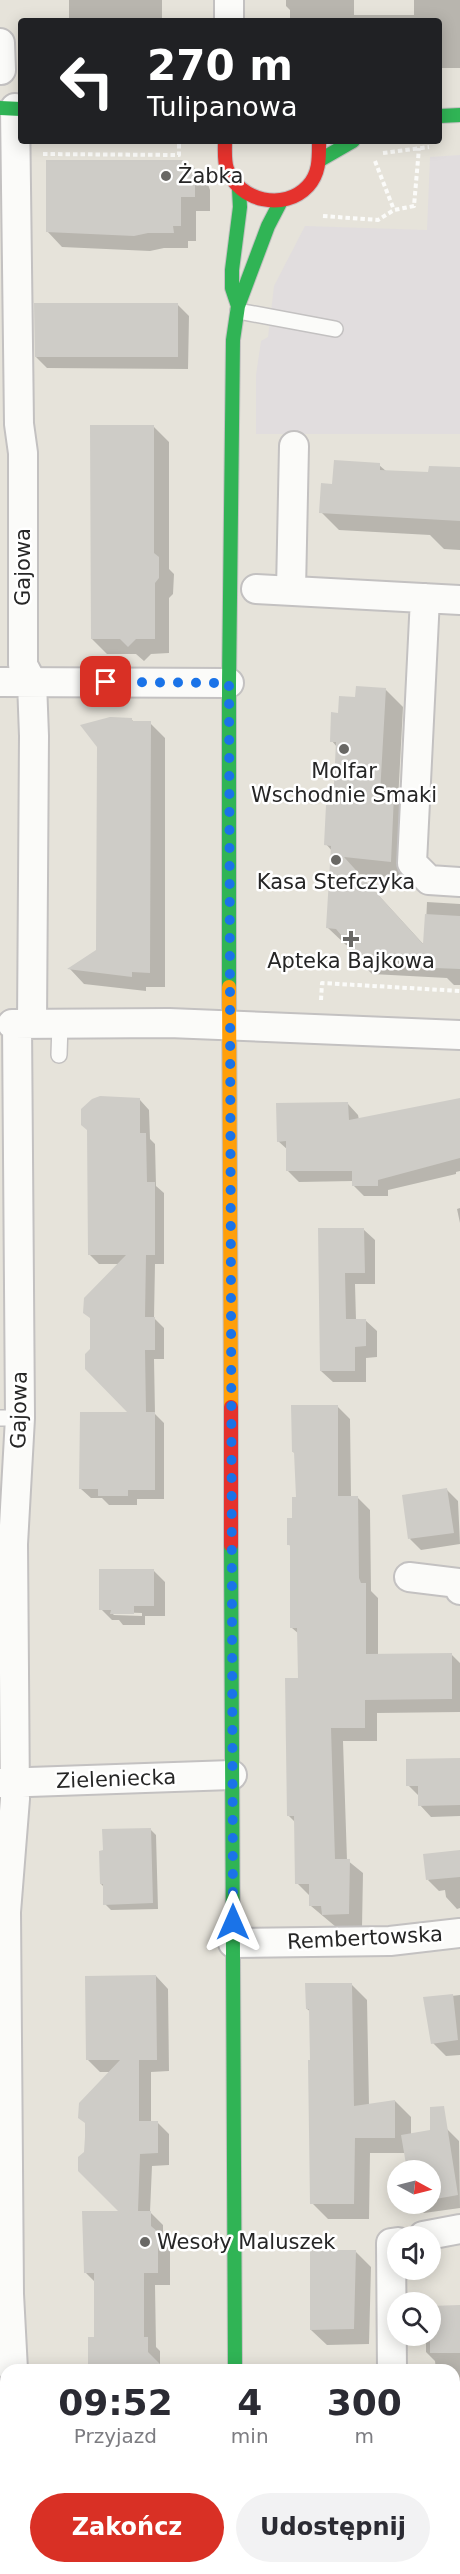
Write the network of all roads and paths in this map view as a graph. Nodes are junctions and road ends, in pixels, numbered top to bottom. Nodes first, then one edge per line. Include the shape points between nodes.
1 (229, 0) edge
2 (229, 18) edge
3 (12, 109) edge
4 (460, 115) edge
5 (442, 116) edge
6 (179, 144) edge
7 (224, 144) edge
8 (318, 144) edge
9 (347, 144) edge
10 (440, 146) dead end
11 (419, 148) junction
12 (40, 154) dead end
13 (320, 160) junction
14 (239, 189) junction
15 (281, 201) junction
16 (394, 210) junction
17 (320, 215) dead end
18 (238, 309) junction
19 (335, 329) dead end
20 (294, 446) dead end
21 (12, 453) edge
22 (243, 588) junction
23 (291, 590) junction
24 (425, 597) junction
25 (460, 600) edge
26 (0, 682) edge
27 (32, 682) junction
28 (229, 683) junction
29 (460, 882) edge
30 (460, 991) edge
31 (311, 1002) dead end
32 (16, 1024) edge
33 (60, 1024) junction
34 (230, 1025) junction
35 (460, 1035) edge
36 (59, 1055) dead end
37 (10, 1418) edge
38 (409, 1576) dead end
39 (460, 1590) edge
40 (232, 1775) junction
41 (7, 1783) edge
42 (460, 1933) edge
43 (233, 1943) junction
44 (4, 2083) edge
45 (460, 2229) edge
46 (441, 2233) edge
47 (391, 2280) edge
48 (13, 2364) edge
49 (235, 2364) edge
50 (392, 2364) edge

1 - 2 street
3 - 21 street, Gajowa via 19,424
4 - 5 street
6 - 12 path via 179,155
7 - 14 street via 227,172
8 - 13 street
9 - 13 street
10 - 11 path
11 - 16 path via 414,206
11 - 16 path via 372,156
13 - 15 street via 307,187
14 - 15 street via 258,200
14 - 18 street via 232,270
15 - 18 street
16 - 17 path via 378,220
18 - 19 lane
18 - 22 street via 233,340
20 - 23 street
21 - 27 street, Gajowa via 23,665
22 - 23 street
22 - 28 street
23 - 24 street
24 - 25 street
24 - 29 street via 412,863 429,880
26 - 27 street
27 - 28 street
27 - 32 street, Gajowa
28 - 34 street
30 - 31 path via 322,983 320,1003
32 - 33 street
32 - 37 street, Gajowa via 9,1129
33 - 34 street
33 - 36 lane
34 - 35 street
34 - 40 street
37 - 41 street, Gajowa via 13,1544
38 - 39 street via 458,1583
40 - 41 street, Zieleniecka
40 - 43 street
41 - 44 street, Gajowa via 13,1845 6,1912
42 - 43 street, Rembertowska via 390,1941
43 - 49 street
44 - 48 street, Gajowa
45 - 46 street
47 - 50 street

